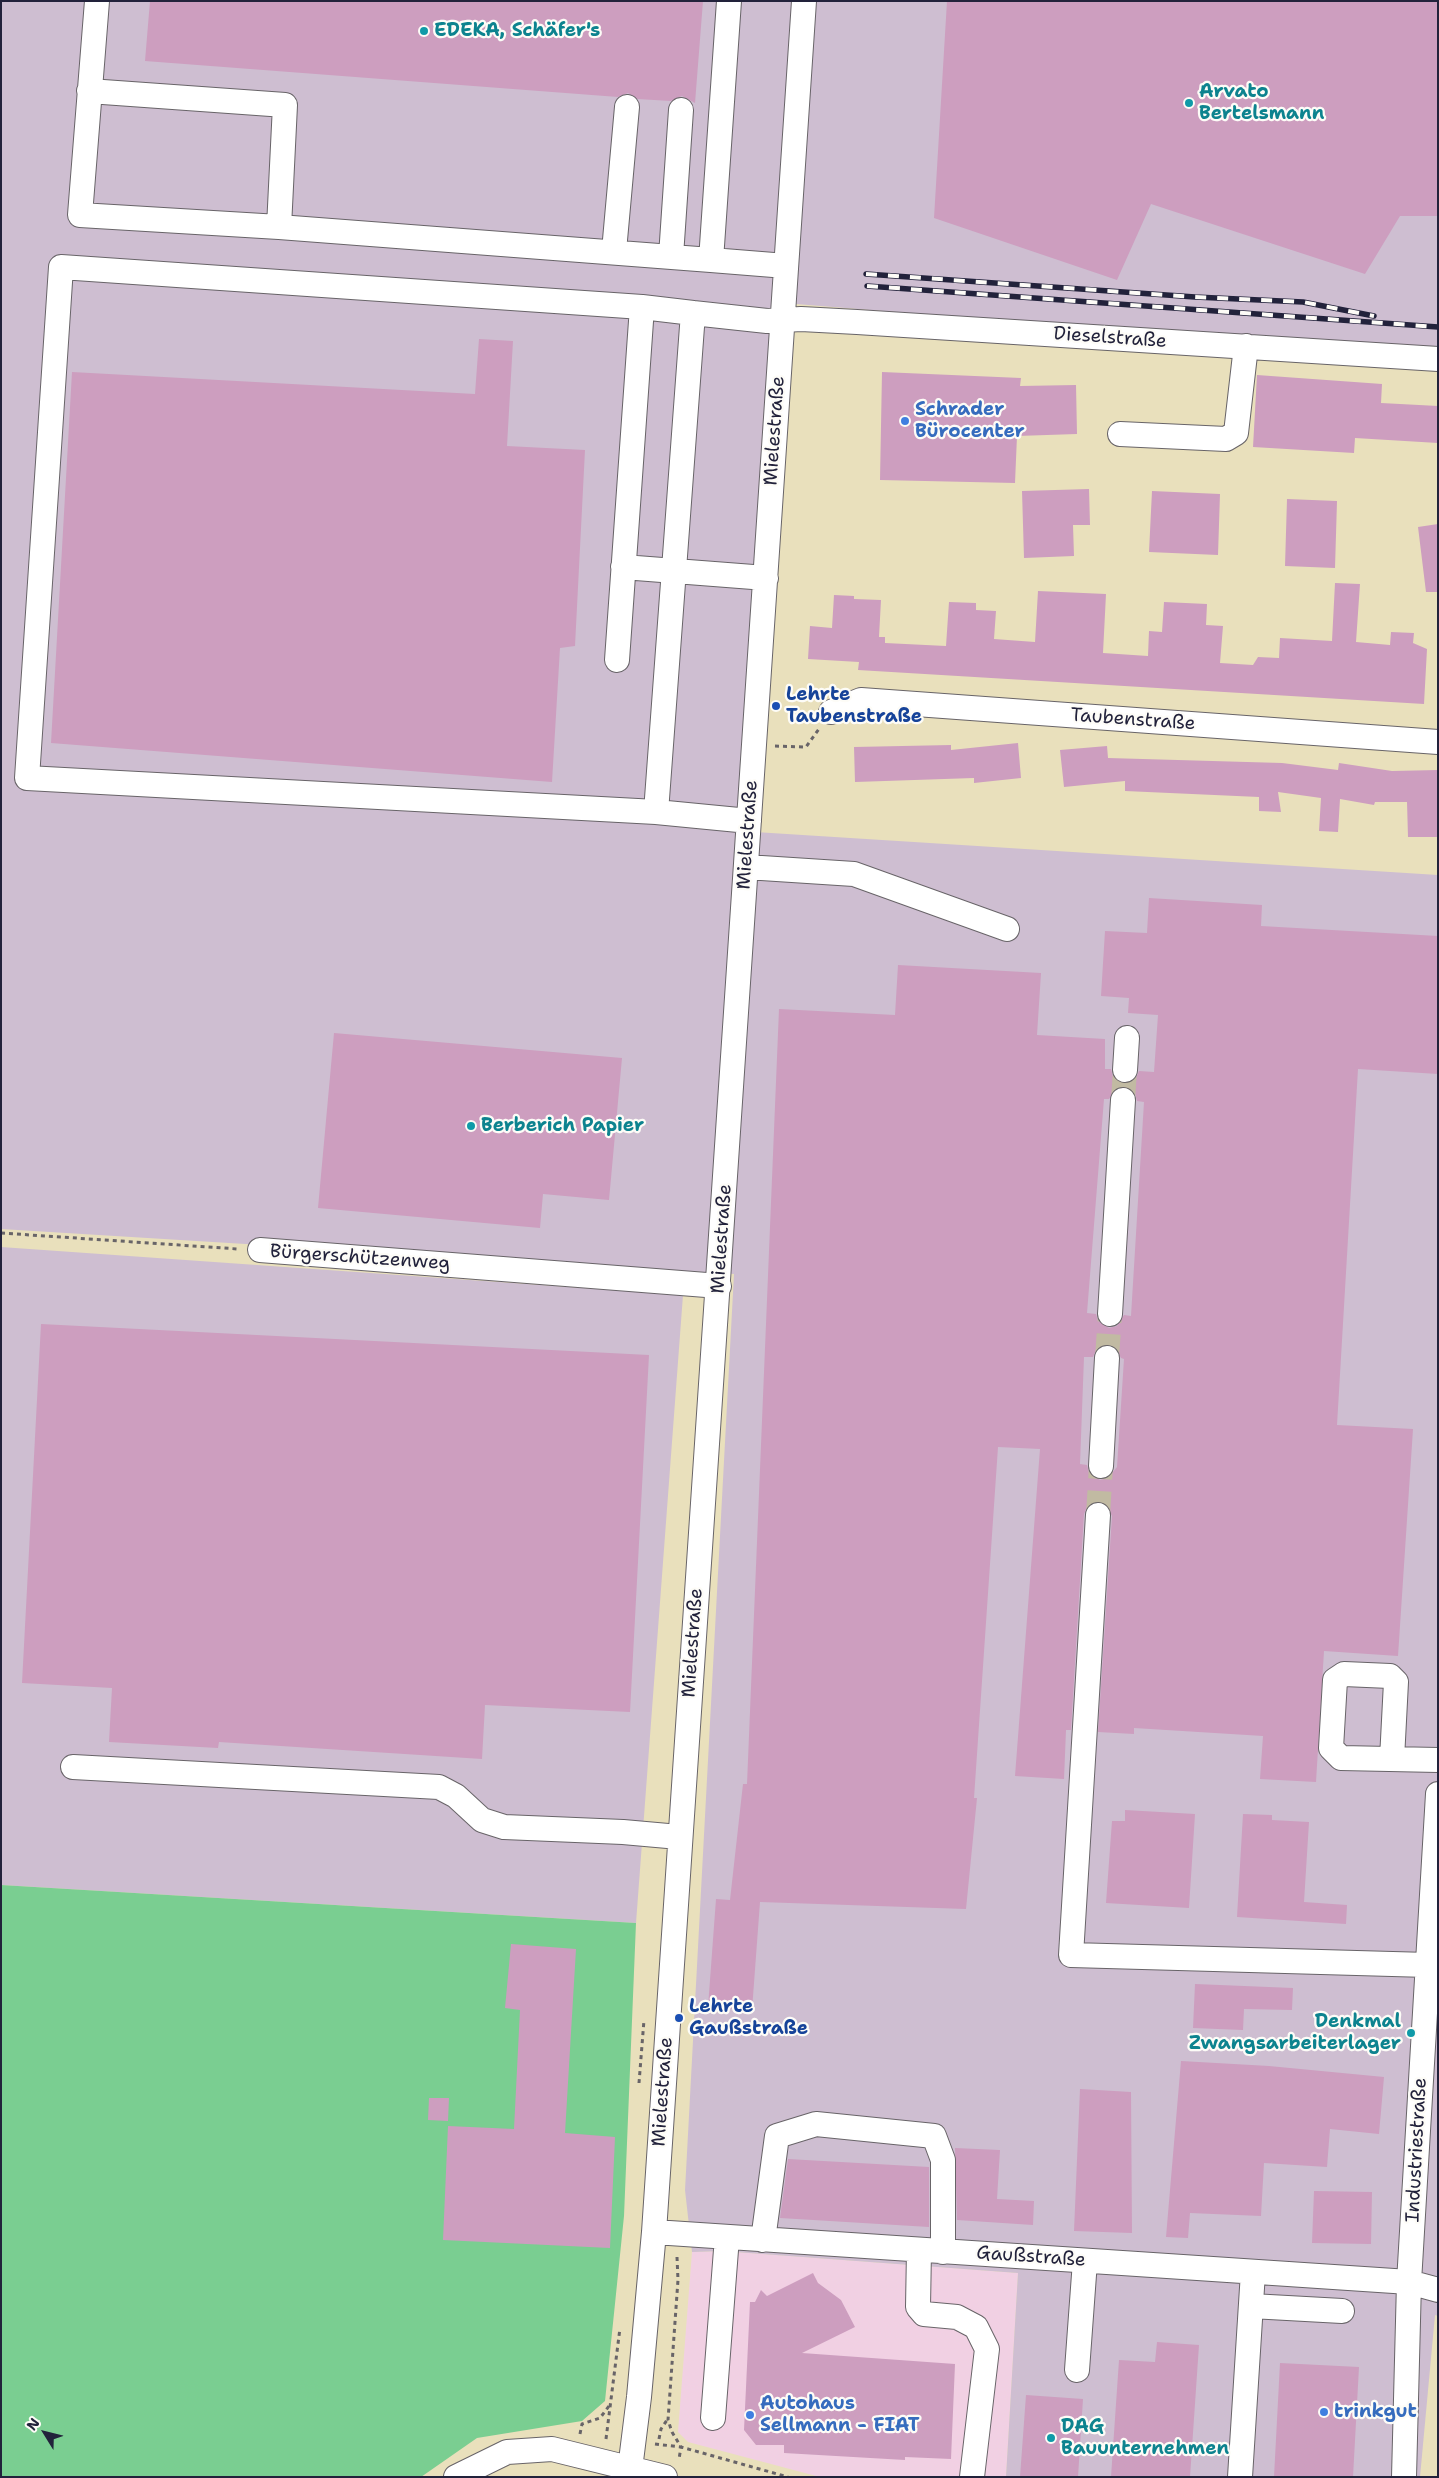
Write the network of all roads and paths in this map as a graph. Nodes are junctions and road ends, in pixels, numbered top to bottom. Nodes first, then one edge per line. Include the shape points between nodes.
1 (97, 1) edge
2 (729, 1) edge
3 (804, 1) edge
4 (89, 90) junction
5 (626, 107) dead end
6 (681, 110) dead end
7 (279, 227) junction
8 (614, 251) junction
9 (671, 256) junction
10 (711, 260) junction
11 (786, 266) junction
12 (642, 307) junction
13 (693, 313) junction
14 (782, 320) junction
15 (1246, 346) junction
16 (1438, 359) edge
17 (1120, 434) dead end
18 (623, 567) junction
19 (675, 571) junction
20 (766, 578) junction
21 (617, 660) dead end
22 (831, 712) joint
23 (1438, 742) edge
24 (754, 745) junction
25 (656, 812) junction
26 (748, 821) junction
27 (746, 867) junction
28 (1007, 929) dead end
29 (1126, 1038) dead end
30 (1125, 1070) tunnel mouth
31 (1123, 1100) tunnel mouth
32 (1, 1233) edge
33 (260, 1250) joint
34 (718, 1286) junction
35 (1110, 1314) tunnel mouth
36 (1107, 1358) tunnel mouth
37 (1101, 1466) tunnel mouth
38 (1098, 1515) tunnel mouth
39 (1392, 1759) dead end
40 (1438, 1760) edge
41 (74, 1767) dead end
42 (1438, 1794) edge
43 (679, 1837) junction
44 (1428, 1965) junction
45 (654, 2232) junction
46 (727, 2237) junction
47 (763, 2240) junction
48 (919, 2250) junction
49 (943, 2252) junction
50 (1085, 2261) junction
51 (1253, 2272) junction
52 (1409, 2282) junction
53 (1438, 2290) edge
54 (1251, 2306) junction
55 (1342, 2311) dead end
56 (1077, 2370) dead end
57 (713, 2418) dead end
58 (668, 2420) dead end
59 (629, 2472) edge
60 (456, 2477) edge
61 (665, 2477) edge
62 (788, 2477) edge
63 (972, 2477) edge
64 (1240, 2477) edge
65 (1404, 2477) edge

1 - 4 street
2 - 10 street
3 - 11 street, Mielestraße
4 - 7 street via 285,105
4 - 7 street via 80,216
5 - 8 street
6 - 9 street
7 - 8 street
8 - 9 street
9 - 10 street
10 - 11 street
11 - 14 street, Mielestraße
12 - 13 street, Dieselstraße
12 - 18 street
12 - 25 street, Dieselstraße via 61,268 26,778
13 - 14 street, Dieselstraße
13 - 19 street
14 - 15 street, Dieselstraße
14 - 20 street, Mielestraße
15 - 16 street, Dieselstraße
15 - 17 street via 1236,433 1226,439
18 - 19 street
18 - 21 street
19 - 20 street
19 - 25 street
20 - 24 street, Mielestraße
22 - 23 street, Taubenstraße via 861,700
22 - 24 path via 806,747
24 - 26 street, Mielestraße
25 - 26 street
26 - 27 street, Mielestraße
27 - 28 street via 854,874
27 - 34 street, Mielestraße
29 - 30 street
31 - 35 street
32 - 33 path, Bürgerschützenweg
33 - 34 street, Bürgerschützenweg
34 - 43 street, Mielestraße
36 - 37 street
38 - 44 street via 1071,1955
39 - 40 street
41 - 43 street via 439,1787 456,1796 482,1820 504,1827
42 - 44 street, Industriestraße
43 - 45 street, Mielestraße
44 - 52 street, Industriestraße
45 - 46 street, Gaußstraße
45 - 59 street, Mielestraße
46 - 47 street, Gaußstraße
46 - 57 street
47 - 48 street, Gaußstraße
47 - 49 street via 777,2136 816,2124 934,2136 943,2160
48 - 49 street, Gaußstraße
48 - 63 street via 918,2307 924,2314 957,2317 976,2327 988,2349
49 - 50 street, Gaußstraße
50 - 51 street, Gaußstraße
50 - 56 street
51 - 52 street, Gaußstraße
51 - 54 street
52 - 53 street, Gaußstraße
52 - 65 street, Industriestraße
54 - 55 street
54 - 64 street
58 - 62 path via 681,2447
59 - 60 street via 575,2454 543,2450 507,2452
59 - 61 street

